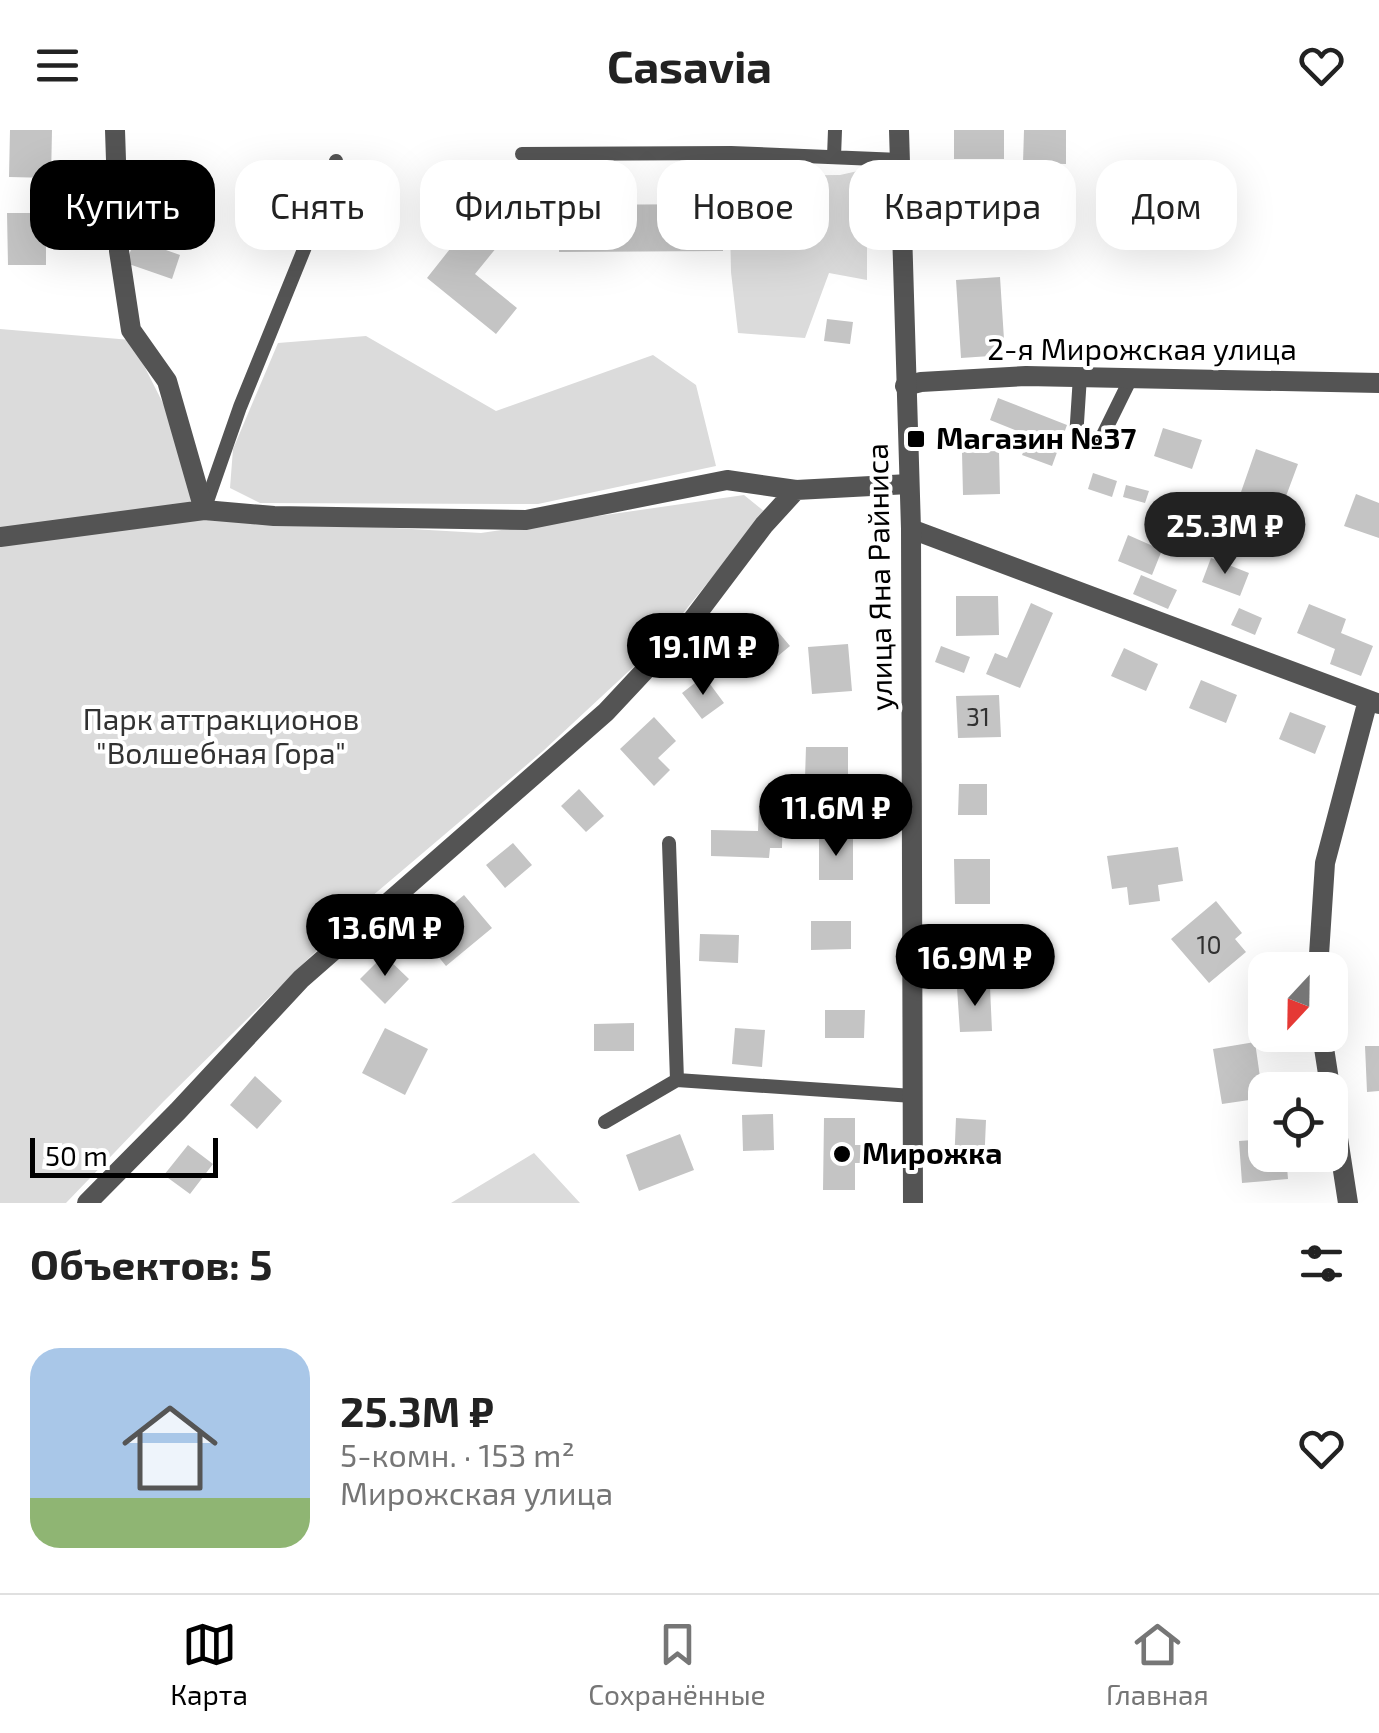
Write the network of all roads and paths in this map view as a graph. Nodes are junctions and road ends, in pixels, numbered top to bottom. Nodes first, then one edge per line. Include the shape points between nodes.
1 (115, 130) edge
2 (835, 130) edge
3 (899, 130) edge
4 (522, 154) dead end
5 (834, 157) junction
6 (900, 160) joint
7 (304, 250) edge
8 (902, 250) edge
9 (1080, 376) junction
10 (1131, 378) junction
11 (1379, 383) edge
12 (905, 386) junction
13 (909, 484) junction
14 (796, 490) junction
15 (204, 510) junction
16 (910, 529) junction
17 (0, 537) edge
18 (1374, 702) edge
19 (669, 844) dead end
20 (1319, 952) edge
21 (1325, 1052) edge
22 (677, 1080) junction
23 (913, 1096) junction
24 (605, 1122) dead end
25 (87, 1203) edge
26 (913, 1203) edge
27 (1348, 1203) edge

1 - 15 street via 119,251 131,330 167,381
2 - 5 lane
3 - 6 street, улица Яна Райниса
4 - 5 lane
5 - 6 lane
7 - 15 lane
8 - 12 street, улица Яна Райниса
9 - 10 street, 2-я Мирожская улица
9 - 10 lane via 1076,438 1101,438
9 - 12 street, 2-я Мирожская улица
10 - 11 street, 2-я Мирожская улица
12 - 13 street, улица Яна Райниса
13 - 14 street
13 - 16 street, улица Яна Райниса
14 - 15 street via 727,480 526,520
14 - 25 street via 606,712 301,979
15 - 17 street
16 - 18 street
16 - 23 street, улица Яна Райниса
18 - 20 street via 1325,863
19 - 22 lane
21 - 27 street
22 - 23 lane
22 - 24 lane
23 - 26 street, улица Яна Райниса

